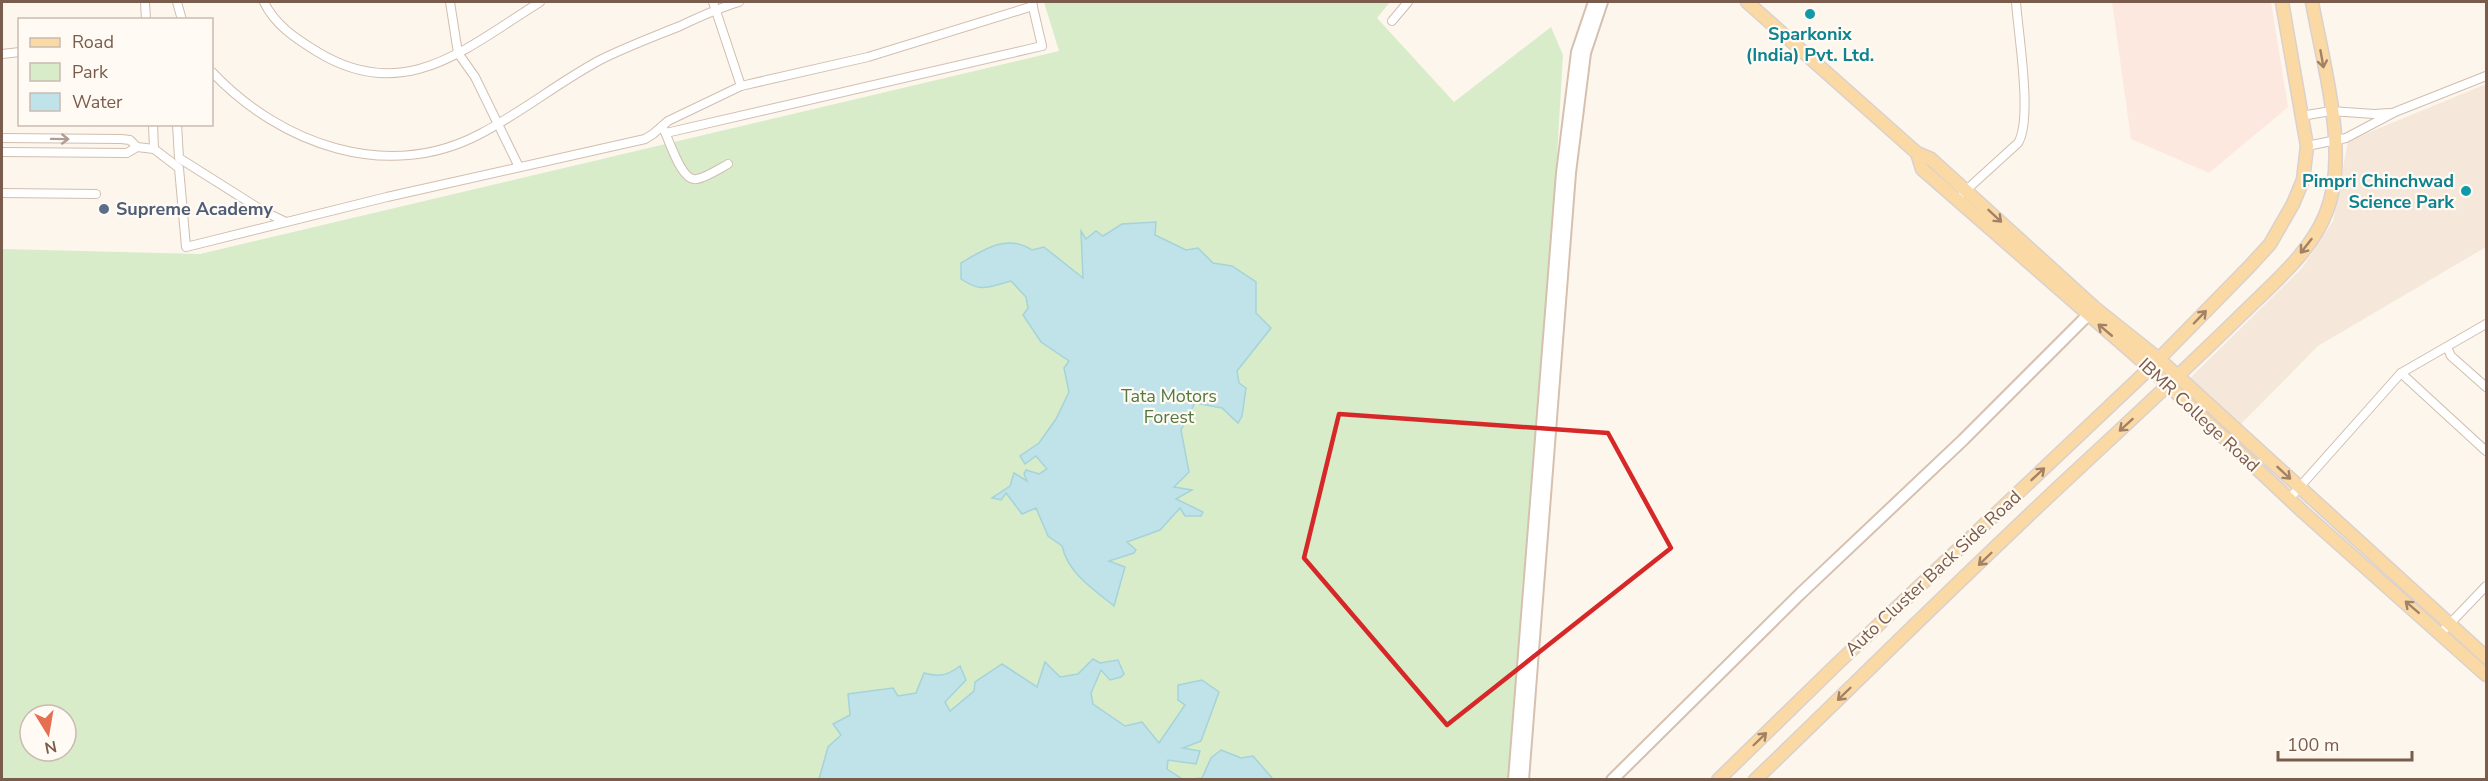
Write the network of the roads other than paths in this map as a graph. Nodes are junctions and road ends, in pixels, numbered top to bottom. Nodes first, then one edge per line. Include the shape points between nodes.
1 (145, 2) edge
2 (177, 2) edge
3 (264, 2) edge
4 (450, 2) edge
5 (540, 2) edge
6 (713, 2) edge
7 (739, 2) edge
8 (1408, 2) edge
9 (1594, 2) edge
10 (1602, 2) edge
11 (1747, 2) edge
12 (2016, 2) edge
13 (2282, 2) edge
14 (2312, 2) edge
15 (1033, 4) edge
16 (717, 10) junction
17 (146, 18) edge
18 (181, 18) edge
19 (1392, 21) dead end
20 (18, 52) edge
21 (458, 53) junction
22 (2, 54) edge
23 (213, 73) edge
24 (2487, 76) edge
25 (741, 86) junction
26 (2331, 111) junction
27 (2395, 112) junction
28 (2301, 116) junction
29 (499, 123) junction
30 (153, 126) edge
31 (177, 126) edge
32 (664, 129) junction
33 (2, 138) edge
34 (80, 139) junction
35 (2336, 141) junction
36 (2307, 146) junction
37 (137, 147) junction
38 (154, 149) junction
39 (2, 152) edge
40 (79, 152) junction
41 (728, 164) dead end
42 (519, 167) junction
43 (2, 193) edge
44 (96, 194) dead end
45 (1564, 194) junction
46 (1962, 194) junction
47 (286, 222) junction
48 (2092, 312) junction
49 (2487, 324) edge
50 (2447, 347) junction
51 (2159, 359) junction
52 (2150, 368) junction
53 (2402, 373) junction
54 (2179, 377) junction
55 (2485, 384) edge
56 (2170, 386) junction
57 (2487, 451) edge
58 (1542, 475) junction
59 (2300, 488) junction
60 (2289, 499) junction
61 (2487, 586) edge
62 (2451, 623) junction
63 (2441, 633) junction
64 (2487, 657) edge
65 (2487, 675) edge
66 (1514, 780) edge
67 (1523, 780) edge
68 (1612, 780) edge
69 (1718, 780) edge
70 (1755, 780) edge

1 - 17 street
2 - 18 street
3 - 21 street via 285,30 346,67 375,74 406,73 430,67
4 - 21 street
5 - 21 street
6 - 16 street
7 - 16 street
8 - 19 street
9 - 45 main road via 1577,52
10 - 45 main road via 1585,53
11 - 46 main road, IBMR College Road via 1917,153 1931,159
12 - 46 street via 2025,113 2023,135
13 - 28 main road, Auto Cluster Back Side Road
14 -> 26 main road, Auto Cluster Back Side Road
15 - 25 street via 868,57
15 - 32 street via 1042,45
16 - 25 street
16 - 29 street via 599,61
20 - 22 street
21 - 29 street
23 - 29 street via 229,91 278,125 318,145 343,151 367,155 417,154 461,143
24 - 27 street
25 - 32 street via 668,121
26 - 27 street
26 - 28 street
26 - 35 main road, Auto Cluster Back Side Road
27 - 35 street
28 - 36 main road, Auto Cluster Back Side Road
29 - 42 street
30 - 38 street
31 - 47 street via 179,158
32 - 41 street via 688,178 698,179
32 - 42 street via 645,139
33 -> 34 street
33 - 39 street
34 - 37 street via 130,140
34 - 40 street
35 - 36 street
35 -> 54 main road, Auto Cluster Back Side Road via 2336,181 2326,214 2312,238 2272,285
51 -> 36 main road, Auto Cluster Back Side Road via 2270,244 2303,180
37 - 38 street
37 - 40 street via 128,153
38 - 47 street via 179,168 186,247
39 - 40 street
42 - 47 street
43 - 44 street
45 - 58 main road
46 - 48 main road, IBMR College Road
48 - 51 main road, IBMR College Road
52 -> 48 main road, IBMR College Road
48 - 68 main road
49 - 50 street
50 - 53 street
50 - 55 street via 2454,359
51 - 52 main road, Auto Cluster Back Side Road
51 - 54 main road, IBMR College Road
52 - 56 main road, IBMR College Road
69 -> 52 main road, Auto Cluster Back Side Road
53 - 57 street
53 - 59 street
54 - 56 main road, Auto Cluster Back Side Road
54 -> 59 main road, IBMR College Road
56 - 60 main road, IBMR College Road
56 -> 70 main road, Auto Cluster Back Side Road via 2075,472
58 - 66 main road
58 - 67 main road
59 - 60 street
59 - 62 main road, IBMR College Road
63 -> 60 main road, IBMR College Road
61 - 62 street
62 - 63 street
62 - 64 main road, IBMR College Road
63 - 65 main road, IBMR College Road

